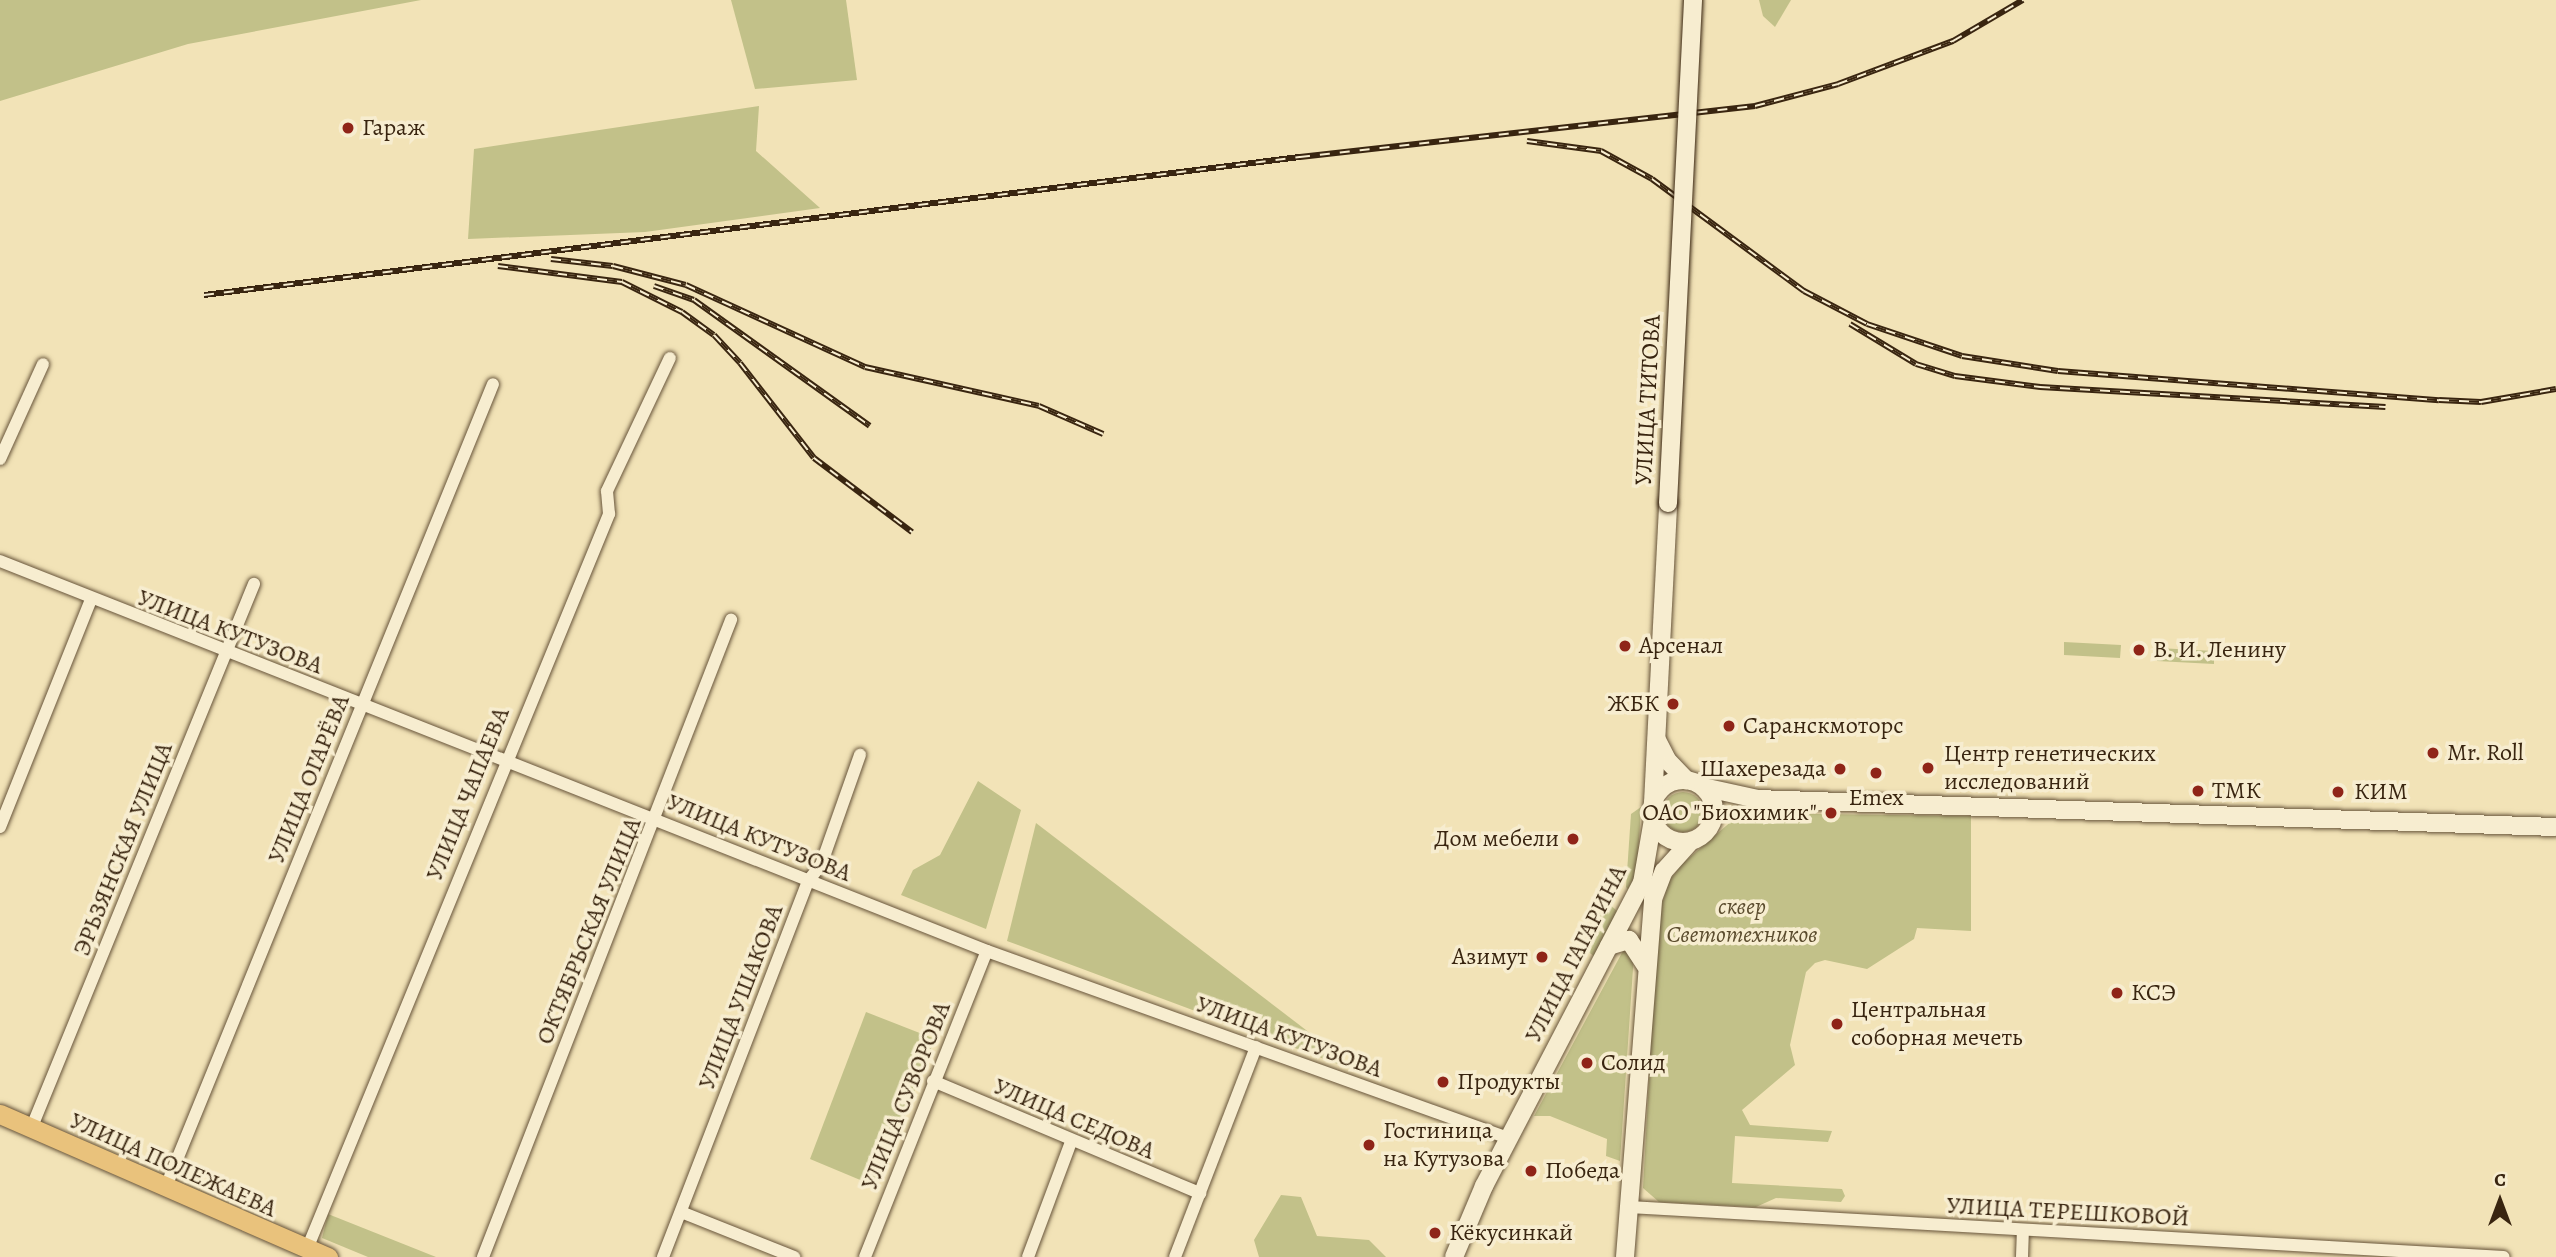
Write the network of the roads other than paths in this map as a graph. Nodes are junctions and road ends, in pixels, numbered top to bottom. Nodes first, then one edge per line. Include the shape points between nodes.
1 (1693, 0) edge
2 (670, 358) dead end
3 (43, 364) dead end
4 (493, 384) dead end
5 (0, 459) edge
6 (0, 561) edge
7 (254, 583) dead end
8 (91, 600) junction
9 (731, 620) dead end
10 (226, 652) junction
11 (361, 705) junction
12 (1656, 737) junction
13 (860, 755) dead end
14 (505, 761) junction
15 (1686, 780) junction
16 (1703, 787) junction
17 (1757, 799) junction
18 (1653, 811) junction
19 (656, 820) junction
20 (1713, 821) junction
21 (0, 827) edge
22 (2556, 827) edge
23 (1690, 842) junction
24 (1664, 871) junction
25 (808, 881) junction
26 (1631, 905) junction
27 (1609, 946) junction
28 (987, 951) junction
29 (1645, 965) junction
30 (1256, 1047) junction
31 (933, 1081) junction
32 (0, 1114) edge
33 (31, 1129) junction
34 (1508, 1138) junction
35 (1071, 1142) junction
36 (165, 1189) junction
37 (1200, 1193) junction
38 (1629, 1207) junction
39 (681, 1212) junction
40 (2024, 1231) junction
41 (2229, 1243) junction
42 (307, 1249) junction
43 (328, 1257) edge
44 (483, 1257) edge
45 (663, 1257) edge
46 (793, 1257) edge
47 (865, 1257) edge
48 (1028, 1257) edge
49 (1175, 1257) edge
50 (1454, 1257) edge
51 (1625, 1257) edge
52 (2022, 1257) edge
53 (2228, 1257) edge
54 (2504, 1257) edge

1 - 12 main road, УЛИЦА ТИТОВА, bridge
2 - 14 street, УЛИЦА ЧАПАЕВА via 607,491 609,514
3 - 5 street
4 - 11 street, УЛИЦА ОГАРЁВА
6 - 8 street, УЛИЦА КУТУЗОВА
7 - 10 street, ЭРЬЗЯНСКАЯ УЛИЦА
8 - 10 street, УЛИЦА КУТУЗОВА
8 - 21 street
9 - 19 street, ОКТЯБРЬСКАЯ УЛИЦА
10 - 11 street, УЛИЦА КУТУЗОВА
10 - 33 street, ЭРЬЗЯНСКАЯ УЛИЦА
11 - 14 street, УЛИЦА КУТУЗОВА
11 - 36 street, УЛИЦА ОГАРЁВА
12 - 15 main road via 1667,760
12 - 18 main road, УЛИЦА ТИТОВА
13 - 25 street, УЛИЦА УШАКОВА via 821,865
14 - 19 street, УЛИЦА КУТУЗОВА
14 - 42 street, УЛИЦА ЧАПАЕВА
15 - 16 main road
15 - 18 main road via 1669,783
16 - 17 main road
16 - 20 main road via 1714,803
17 - 20 main road
17 - 22 main road
18 - 23 main road via 1670,840
18 - 26 main road, УЛИЦА ГАГАРИНА via 1648,864
19 - 25 street, УЛИЦА КУТУЗОВА
19 - 44 street, ОКТЯБРЬСКАЯ УЛИЦА
20 - 23 main road via 1704,835
23 - 24 main road
24 - 26 main road
24 - 29 main road via 1653,899
25 - 28 street, УЛИЦА КУТУЗОВА
25 - 39 street, УЛИЦА УШАКОВА
26 - 27 main road, УЛИЦА ГАГАРИНА
27 - 29 main road via 1629,940
27 - 34 main road, УЛИЦА ГАГАРИНА
28 - 30 street, УЛИЦА КУТУЗОВА
28 - 31 street, УЛИЦА СУВОРОВА
29 - 38 main road
30 - 34 street, УЛИЦА КУТУЗОВА
30 - 37 street
31 - 35 street, УЛИЦА СЕДОВА
31 - 47 street, УЛИЦА СУВОРОВА
32 - 33 main road, УЛИЦА ПОЛЕЖАЕВА
33 - 36 main road, УЛИЦА ПОЛЕЖАЕВА
34 - 50 main road, УЛИЦА ГАГАРИНА
35 - 37 street, УЛИЦА СЕДОВА
35 - 48 street
36 - 42 main road, УЛИЦА ПОЛЕЖАЕВА
37 - 49 street
38 - 40 street, УЛИЦА ТЕРЕШКОВОЙ
38 - 51 main road
39 - 45 street, УЛИЦА УШАКОВА
39 - 46 street
40 - 41 street, УЛИЦА ТЕРЕШКОВОЙ
40 - 52 street
41 - 53 street
41 - 54 street, УЛИЦА ТЕРЕШКОВОЙ
42 - 43 main road, УЛИЦА ПОЛЕЖАЕВА

